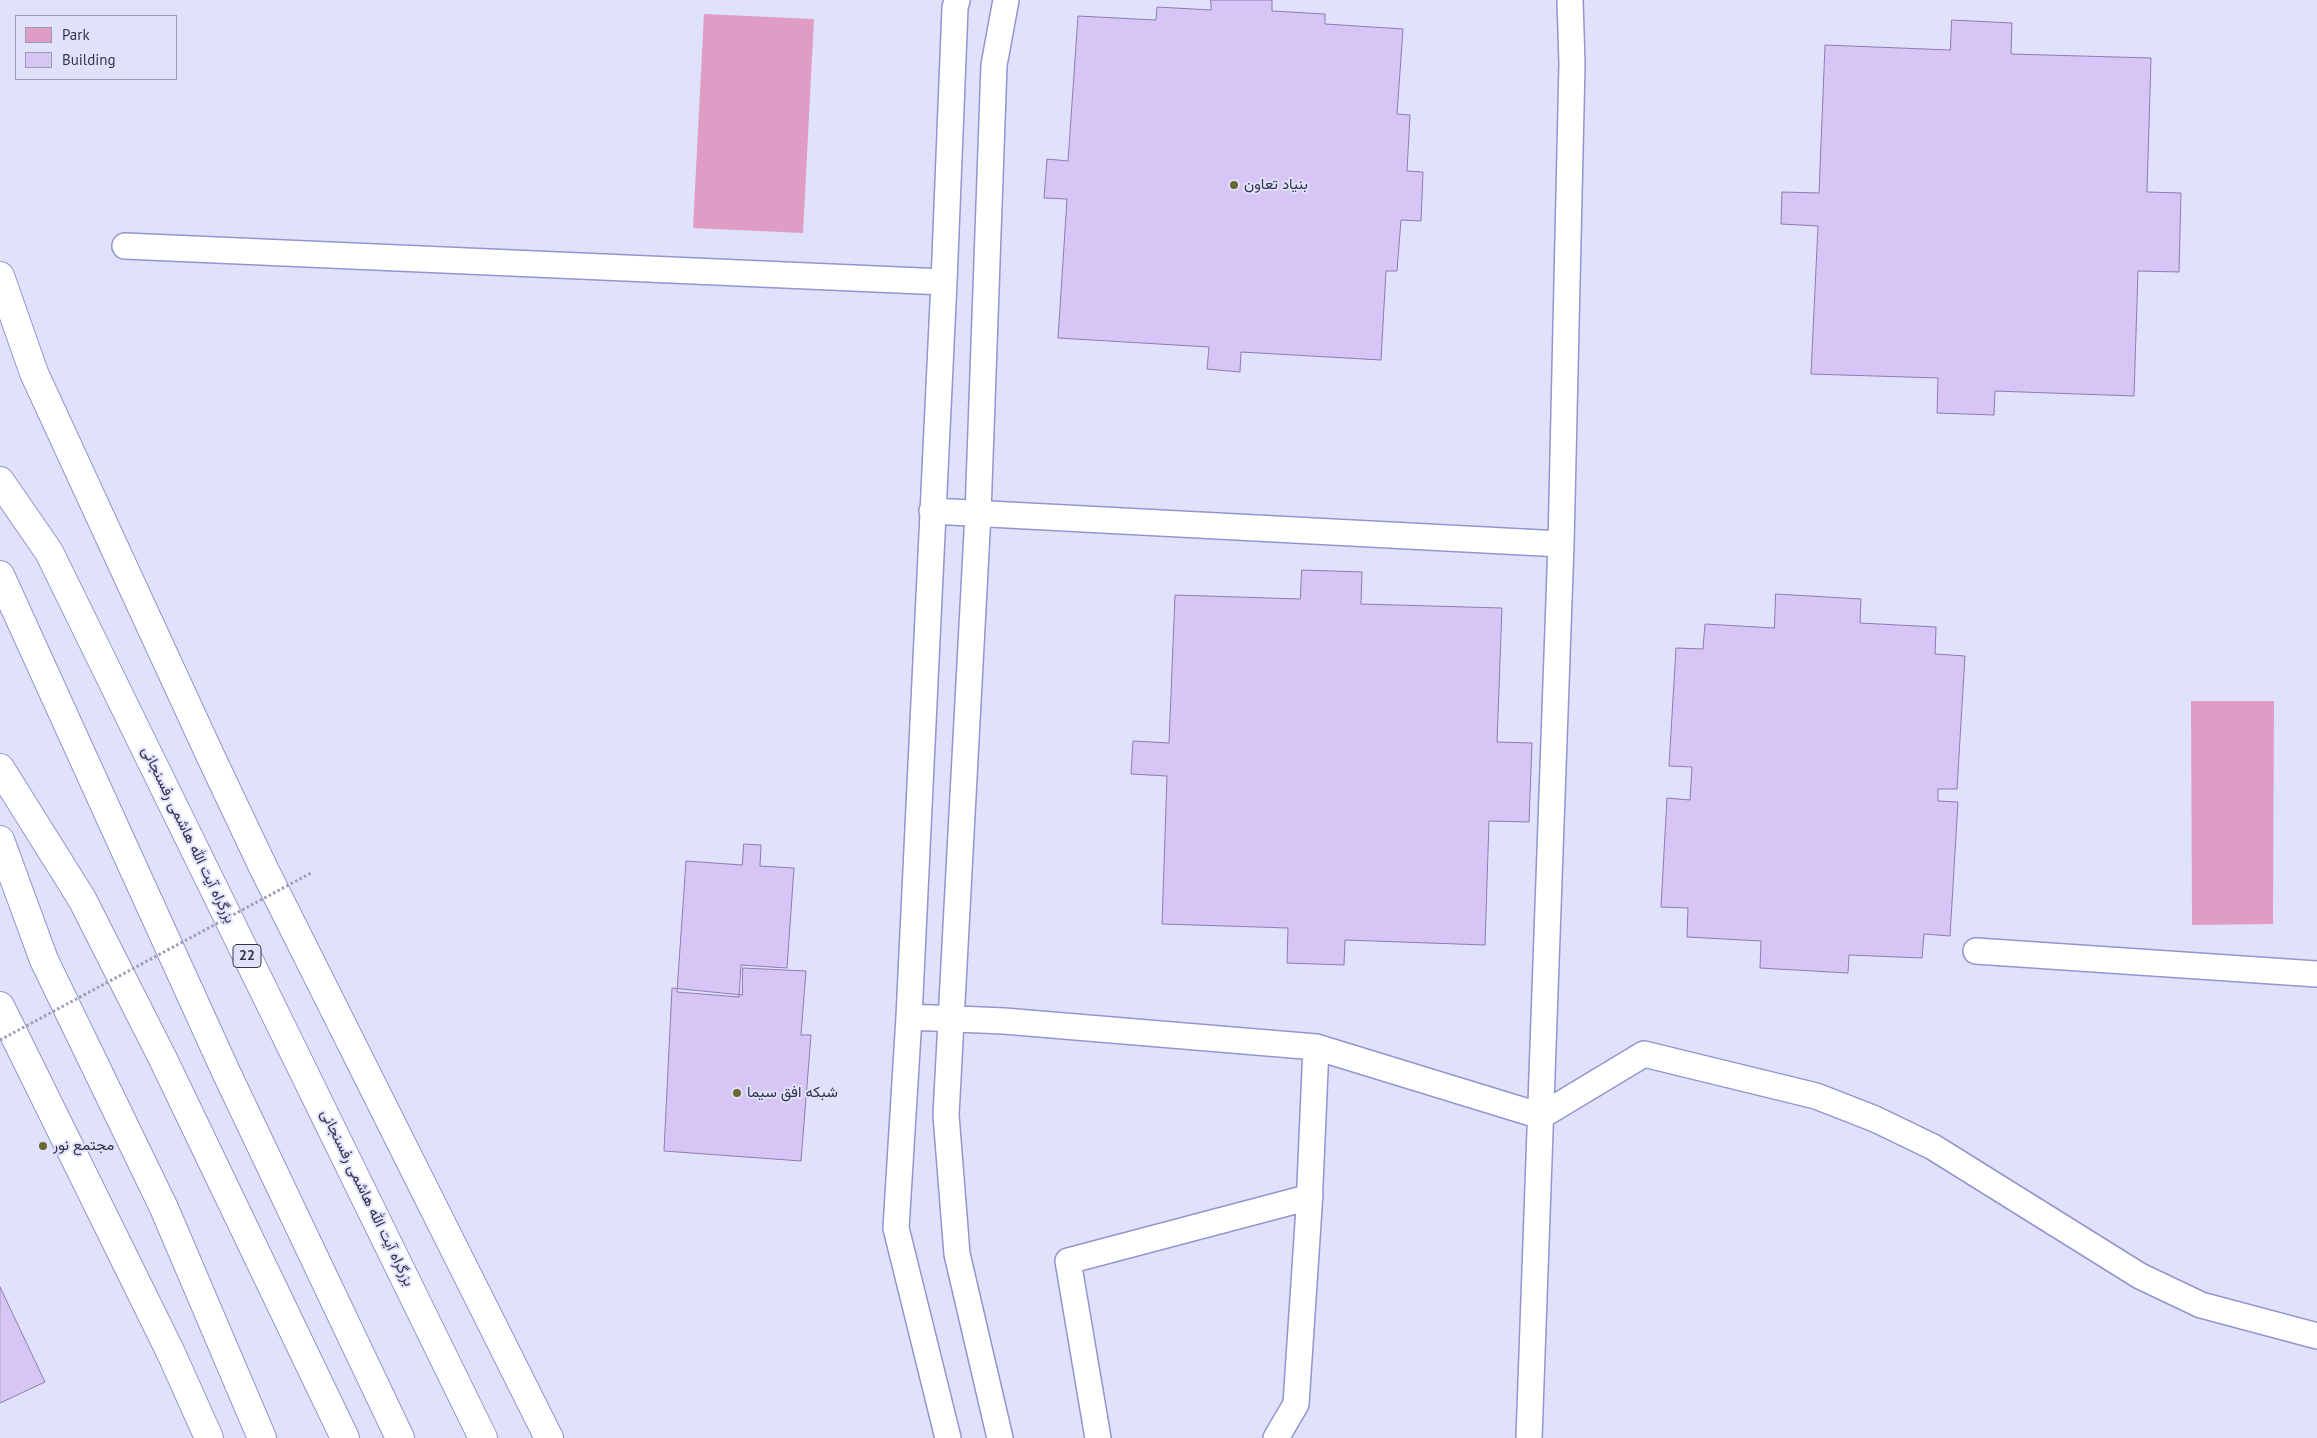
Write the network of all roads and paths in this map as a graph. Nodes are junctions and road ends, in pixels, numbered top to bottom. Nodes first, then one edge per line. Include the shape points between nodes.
1 (957, 0) edge
2 (1006, 0) edge
3 (1570, 0) edge
4 (125, 246) dead end
5 (0, 276) edge
6 (944, 282) junction
7 (0, 481) edge
8 (932, 510) junction
9 (978, 514) junction
10 (1562, 544) junction
11 (0, 575) edge
12 (0, 768) edge
13 (0, 840) edge
14 (311, 873) dead end
15 (1976, 951) dead end
16 (2317, 974) edge
17 (0, 1006) edge
18 (909, 1017) junction
19 (951, 1018) junction
20 (0, 1040) edge
21 (1316, 1047) junction
22 (1540, 1116) junction
23 (1310, 1197) junction
24 (2317, 1336) edge
25 (209, 1438) edge
26 (262, 1438) edge
27 (345, 1438) edge
28 (400, 1438) edge
29 (483, 1438) edge
30 (549, 1438) edge
31 (948, 1438) edge
32 (1000, 1438) edge
33 (1098, 1438) edge
34 (1276, 1438) edge
35 (1529, 1438) edge

1 - 6 lane
2 - 9 lane via 994,65
3 - 10 lane via 1572,64
4 - 6 lane
5 - 30 highway via 34,373 214,764
6 - 8 lane
7 - 29 highway, بزرگراه آیت الله هاشمی رفسنجانی / 22 via 49,552
8 - 9 lane
8 - 18 lane
9 - 10 lane
9 - 19 lane
10 - 22 lane
11 - 28 highway via 226,1072
12 - 27 highway via 82,898
13 - 26 highway via 44,960 164,1208
14 - 20 path, bridge
15 - 16 lane
17 - 25 highway via 171,1353
18 - 19 lane
18 - 31 lane via 896,1228
19 - 21 lane
19 - 32 lane via 946,1115 957,1254
21 - 22 lane
21 - 23 lane
22 - 24 lane via 1644,1054 1816,1096 1875,1118 1933,1147 2140,1276 2201,1305
22 - 35 lane
23 - 33 lane via 1068,1261
23 - 34 lane via 1296,1404

